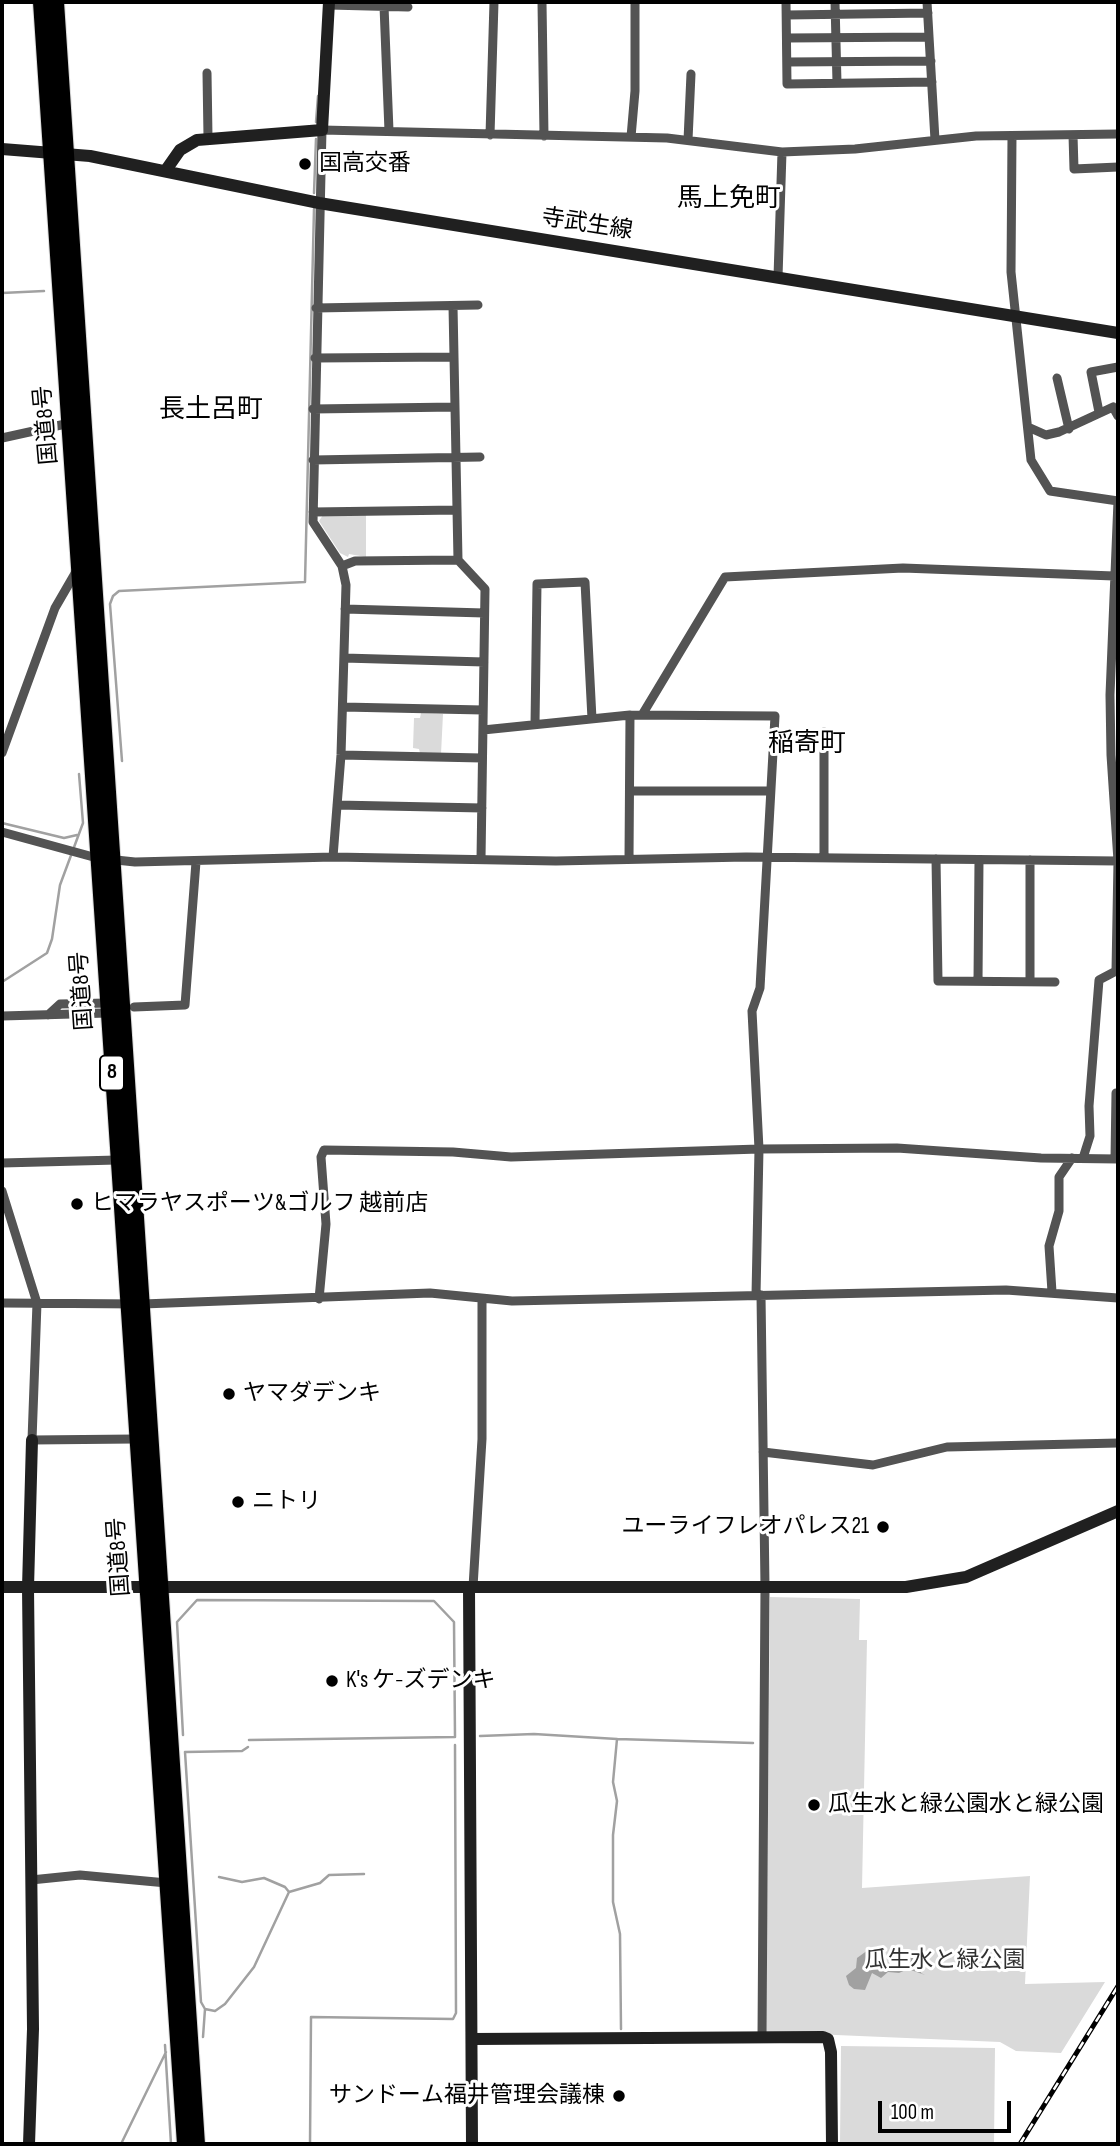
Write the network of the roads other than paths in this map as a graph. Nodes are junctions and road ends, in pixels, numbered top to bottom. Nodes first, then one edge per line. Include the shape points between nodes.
1 (41, 2) edge
2 (57, 2) edge
3 (494, 2) edge
4 (541, 2) edge
5 (635, 2) edge
6 (786, 2) edge
7 (835, 2) edge
8 (927, 2) edge
9 (329, 3) edge
10 (384, 6) junction
11 (408, 7) dead end
12 (928, 13) junction
13 (835, 14) junction
14 (787, 15) junction
15 (929, 37) junction
16 (787, 38) junction
17 (836, 38) junction
18 (837, 61) junction
19 (931, 61) junction
20 (787, 62) junction
21 (207, 73) dead end
22 (691, 74) dead end
23 (932, 82) junction
24 (837, 83) junction
25 (322, 130) junction
26 (389, 131) junction
27 (1118, 134) edge
28 (490, 135) junction
29 (1073, 135) junction
30 (544, 136) junction
31 (1012, 136) junction
32 (208, 137) junction
33 (631, 137) junction
34 (688, 140) junction
35 (935, 140) junction
36 (2, 149) edge
37 (50, 151) junction
38 (782, 152) junction
39 (67, 153) junction
40 (1118, 167) edge
41 (166, 170) junction
42 (319, 202) junction
43 (778, 277) junction
44 (478, 305) dead end
45 (453, 306) junction
46 (316, 308) junction
47 (1016, 316) junction
48 (1118, 333) edge
49 (454, 357) junction
50 (315, 358) junction
51 (1118, 367) edge
52 (1057, 378) dead end
53 (455, 407) junction
54 (313, 409) junction
55 (1099, 412) junction
56 (1118, 416) edge
57 (71, 423) junction
58 (1028, 427) junction
59 (1069, 429) junction
60 (2, 438) edge
61 (480, 457) dead end
62 (456, 458) junction
63 (313, 460) junction
64 (1118, 501) edge
65 (457, 510) junction
66 (313, 512) junction
67 (458, 560) junction
68 (342, 566) junction
69 (79, 568) junction
70 (1115, 582) edge
71 (345, 609) junction
72 (484, 613) junction
73 (344, 658) junction
74 (484, 662) junction
75 (343, 707) junction
76 (483, 710) junction
77 (630, 715) junction
78 (642, 715) junction
79 (592, 719) junction
80 (535, 724) junction
81 (1114, 725) edge
82 (483, 730) junction
83 (824, 732) dead end
84 (2, 753) edge
85 (341, 755) junction
86 (482, 758) junction
87 (629, 791) junction
88 (770, 791) junction
89 (337, 805) junction
90 (482, 808) junction
91 (2, 832) edge
92 (333, 857) junction
93 (766, 858) junction
94 (824, 858) junction
95 (481, 859) junction
96 (629, 859) junction
97 (936, 859) junction
98 (106, 860) junction
99 (979, 860) junction
100 (1031, 860) junction
101 (1118, 861) edge
102 (196, 862) junction
103 (978, 981) junction
104 (1030, 982) junction
105 (1055, 982) dead end
106 (134, 1007) dead end
107 (103, 1008) junction
108 (2, 1016) edge
109 (1116, 1093) dead end
110 (759, 1149) junction
111 (1072, 1158) junction
112 (1083, 1158) junction
113 (1117, 1159) edge
114 (117, 1160) junction
115 (2, 1163) edge
116 (2, 1191) edge
117 (1052, 1292) junction
118 (759, 1295) junction
119 (1118, 1298) edge
120 (319, 1299) junction
121 (482, 1299) junction
122 (2, 1303) edge
123 (37, 1303) junction
124 (134, 1303) junction
125 (135, 1439) junction
126 (32, 1440) junction
127 (1118, 1443) edge
128 (763, 1452) junction
129 (1118, 1511) edge
130 (2, 1587) edge
131 (471, 1587) junction
132 (765, 1587) junction
133 (28, 1588) junction
134 (163, 1588) junction
135 (145, 1589) junction
136 (31, 1880) junction
137 (167, 1883) junction
138 (762, 2036) junction
139 (472, 2039) junction
140 (29, 2144) edge
141 (185, 2144) edge
142 (197, 2144) edge
143 (472, 2144) edge
144 (832, 2144) edge

1 - 37 highway, 国道8号 / 8
2 - 39 highway, 国道8号 / 8
3 - 28 street
4 - 30 street
5 - 33 street
6 - 14 street
7 - 13 street
8 - 12 street
9 - 10 street
9 - 25 street
10 - 11 street
10 - 26 street
12 - 13 street
12 - 15 street
13 - 14 street
13 - 17 street
14 - 16 street
15 - 17 street
15 - 19 street
16 - 17 street
16 - 20 street
17 - 18 street
18 - 19 street
18 - 20 street
18 - 24 street
19 - 23 street
20 - 24 street via 787,84
21 - 32 street
22 - 34 street
23 - 24 street
23 - 35 street
25 - 26 street
25 - 32 street
25 - 42 street
26 - 28 street
27 - 29 street
28 - 30 street
29 - 31 street
29 - 40 street via 1074,169
30 - 33 street
31 - 35 street
31 - 47 street via 1011,272
32 - 41 street via 180,150
33 - 34 street
34 - 38 street
35 - 38 street
36 - 37 street, 寺武生線
37 - 39 street, 寺武生線
37 - 57 highway, 国道8号 / 8
38 - 43 street
39 - 41 street, 寺武生線
39 - 98 highway, 国道8号 / 8
41 - 42 street, 寺武生線
42 - 43 street, 寺武生線
42 - 46 street
43 - 47 street, 寺武生線
44 - 45 street
45 - 46 street
45 - 49 street
46 - 50 street
47 - 48 street, 寺武生線
47 - 58 street
49 - 50 street
49 - 53 street
50 - 54 street
51 - 55 street via 1091,372
52 - 59 street
53 - 54 street
53 - 62 street
54 - 63 street
55 - 56 street via 1112,407
55 - 59 street
57 - 60 street
57 - 69 highway, 国道8号 / 8
58 - 59 street via 1046,435
58 - 64 street via 1031,460 1050,491
61 - 62 street
62 - 63 street
62 - 65 street
63 - 66 street
64 - 70 street
65 - 66 street
65 - 67 street
66 - 68 street via 313,522
67 - 68 street via 355,561
67 - 72 street via 485,589
68 - 71 street
69 - 84 street via 55,608
69 - 98 highway, 国道8号 / 8
70 - 78 street via 904,568 725,577
70 - 81 street
71 - 72 street
71 - 73 street
72 - 74 street
73 - 74 street
73 - 75 street
74 - 76 street
75 - 76 street
75 - 85 street
76 - 82 street
77 - 78 street
77 - 79 street
77 - 87 street
78 - 88 street via 775,716
79 - 80 street
79 - 80 street via 585,582 537,584
80 - 82 street
81 - 101 street
82 - 86 street
83 - 94 street
85 - 86 street
85 - 89 street
86 - 90 street
87 - 88 street
87 - 96 street
88 - 93 street
89 - 90 street
89 - 92 street
90 - 95 street
91 - 98 street
92 - 95 street
92 - 102 street
93 - 94 street
93 - 96 street
93 - 110 street via 760,988 752,1011
94 - 97 street
95 - 96 street
97 - 99 street
97 - 103 street via 938,981
98 - 102 street
98 - 107 highway, 国道8号 / 8
98 - 124 highway, 国道8号 / 8
99 - 100 street
99 - 103 street
100 - 101 street
100 - 104 street
101 - 112 street via 1116,971 1099,980 1090,1136
102 - 106 street via 185,1004
103 - 104 street
104 - 105 street
107 - 108 street
107 - 114 highway, 国道8号 / 8
109 - 113 street
110 - 111 street via 897,1148
110 - 118 street
110 - 120 street via 511,1157 324,1150 326,1224
111 - 112 street
111 - 117 street via 1059,1177 1059,1211 1049,1246
112 - 113 street
114 - 115 street
114 - 124 highway, 国道8号 / 8
116 - 123 street
117 - 118 street
117 - 119 street
118 - 121 street
118 - 128 street
120 - 121 street via 447,1293
120 - 124 street
121 - 131 street via 482,1439
122 - 123 street
123 - 124 street
123 - 126 street
124 - 125 highway, 国道8号 / 8
124 - 134 highway, 国道8号 / 8
125 - 126 street
125 - 135 highway, 国道8号 / 8
126 - 133 street
127 - 128 street via 947,1447 873,1465
128 - 132 street
129 - 132 street via 949,1582 906,1587
130 - 133 street
131 - 132 street
131 - 134 street
131 - 139 street
132 - 138 street
133 - 135 street
133 - 136 street
134 - 135 street
134 - 142 highway, 国道8号 / 8
135 - 137 highway, 国道8号 / 8
136 - 137 street via 80,1875
136 - 140 street
137 - 141 highway, 国道8号 / 8
138 - 139 street
138 - 144 street via 787,2032 823,2036 830,2045
139 - 143 street

